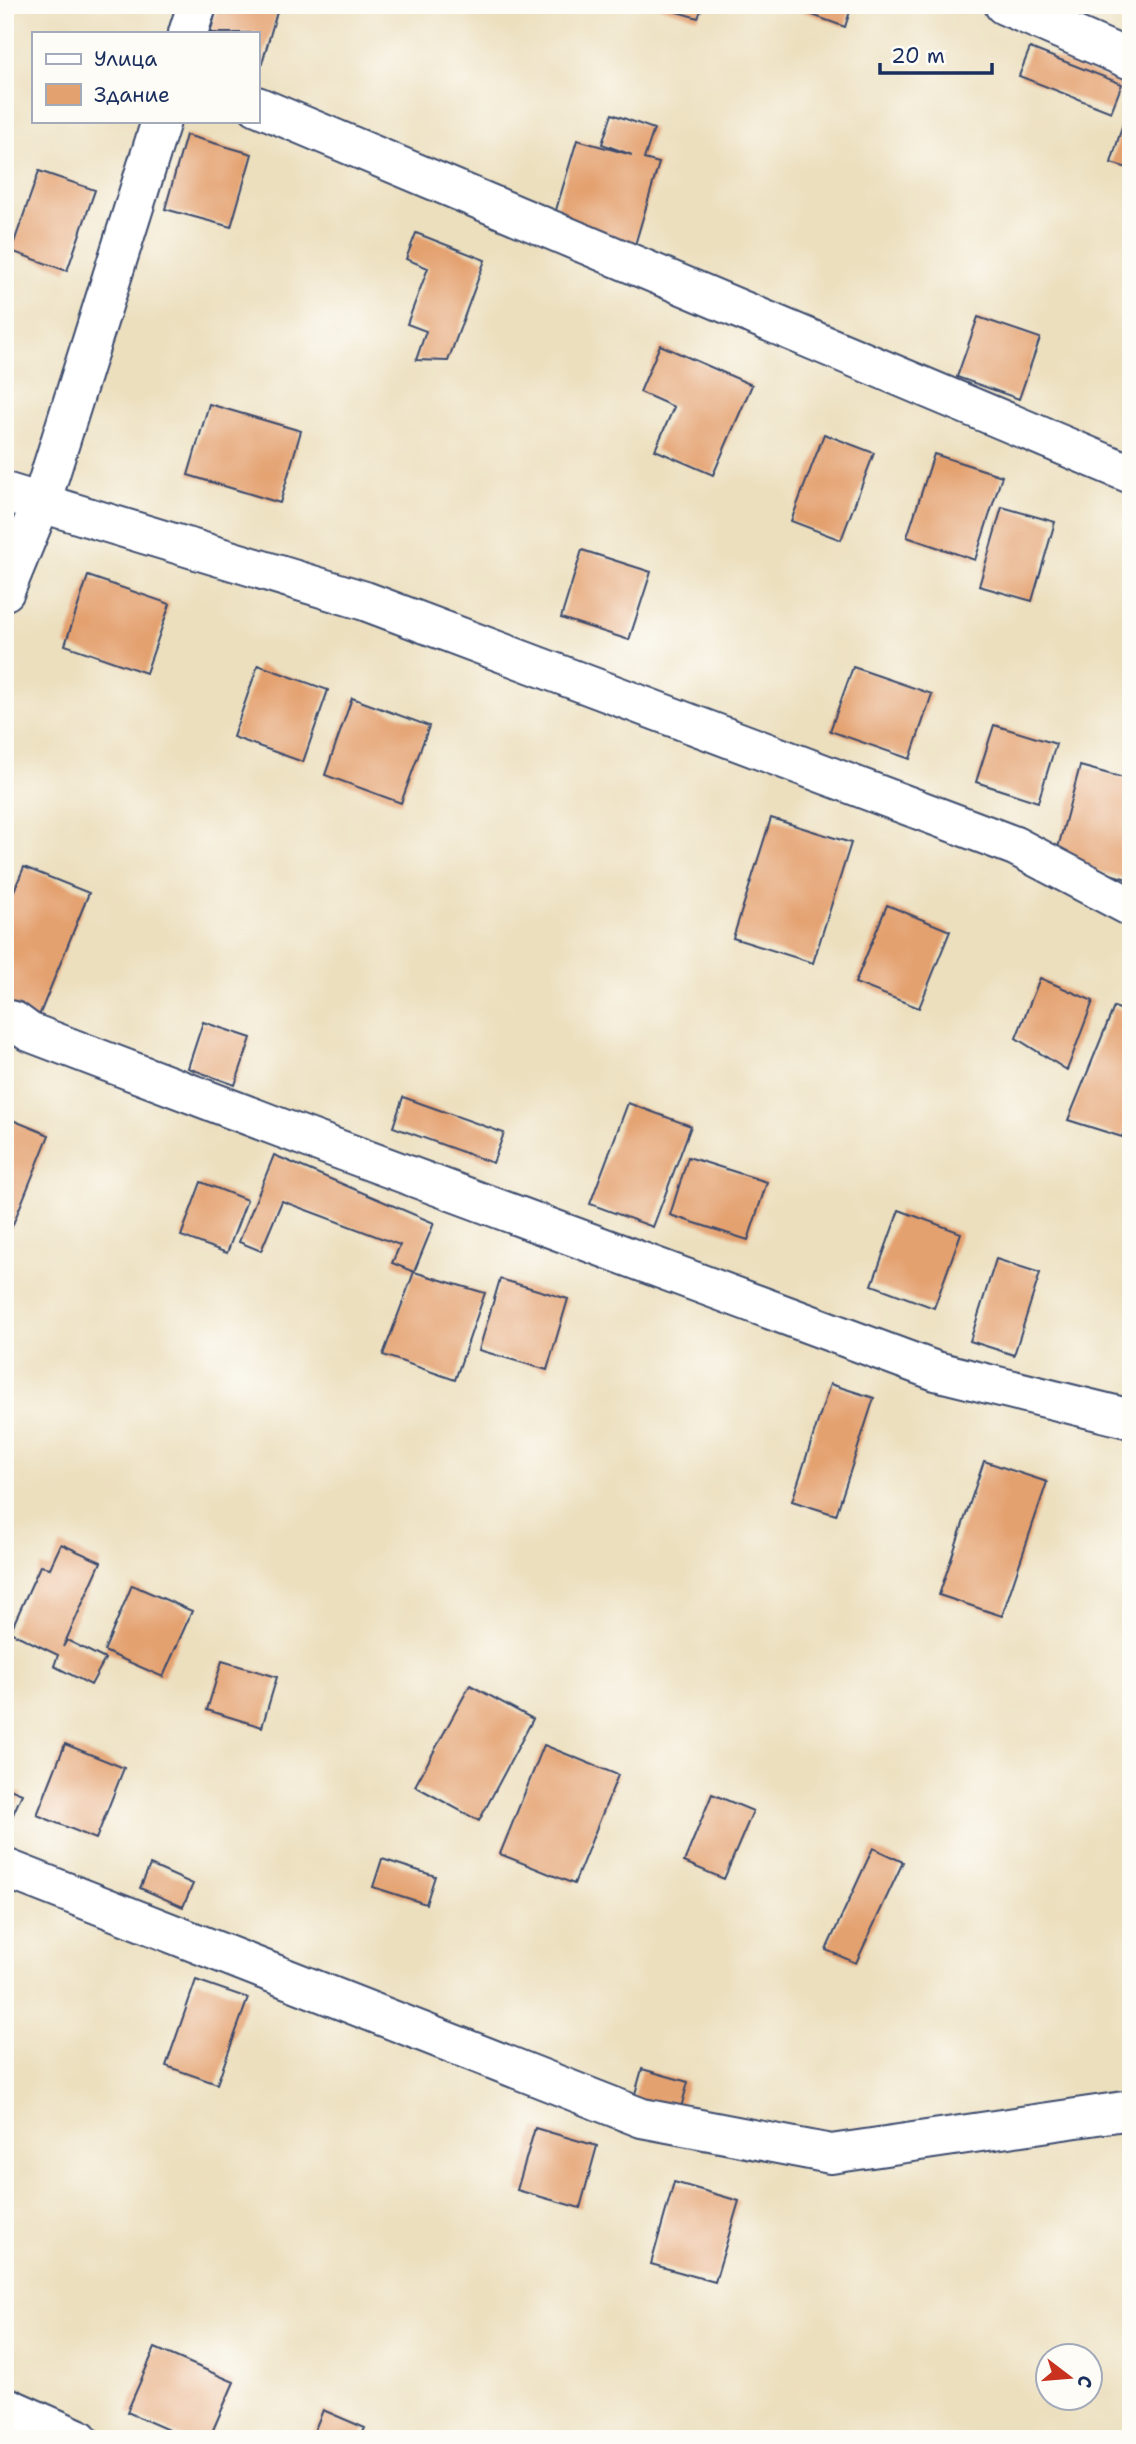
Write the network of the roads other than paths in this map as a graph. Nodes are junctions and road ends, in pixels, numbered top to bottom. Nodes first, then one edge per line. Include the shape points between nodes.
1 (197, 5) edge
2 (1004, 5) edge
3 (188, 32) edge
4 (1131, 60) edge
5 (259, 107) edge
6 (161, 122) edge
7 (1131, 474) edge
8 (5, 492) edge
9 (41, 503) junction
10 (5, 591) edge
11 (1131, 907) edge
12 (5, 1019) edge
13 (1131, 1419) edge
14 (5, 1868) edge
15 (1131, 2110) edge
16 (5, 2406) edge
17 (79, 2439) edge

1 - 3 street
2 - 4 street
5 - 7 street
6 - 9 street
8 - 9 street
9 - 10 street
9 - 11 street via 365,601 1015,846
12 - 13 street via 294,1133 936,1371
14 - 15 street via 642,2118 831,2154
16 - 17 street

